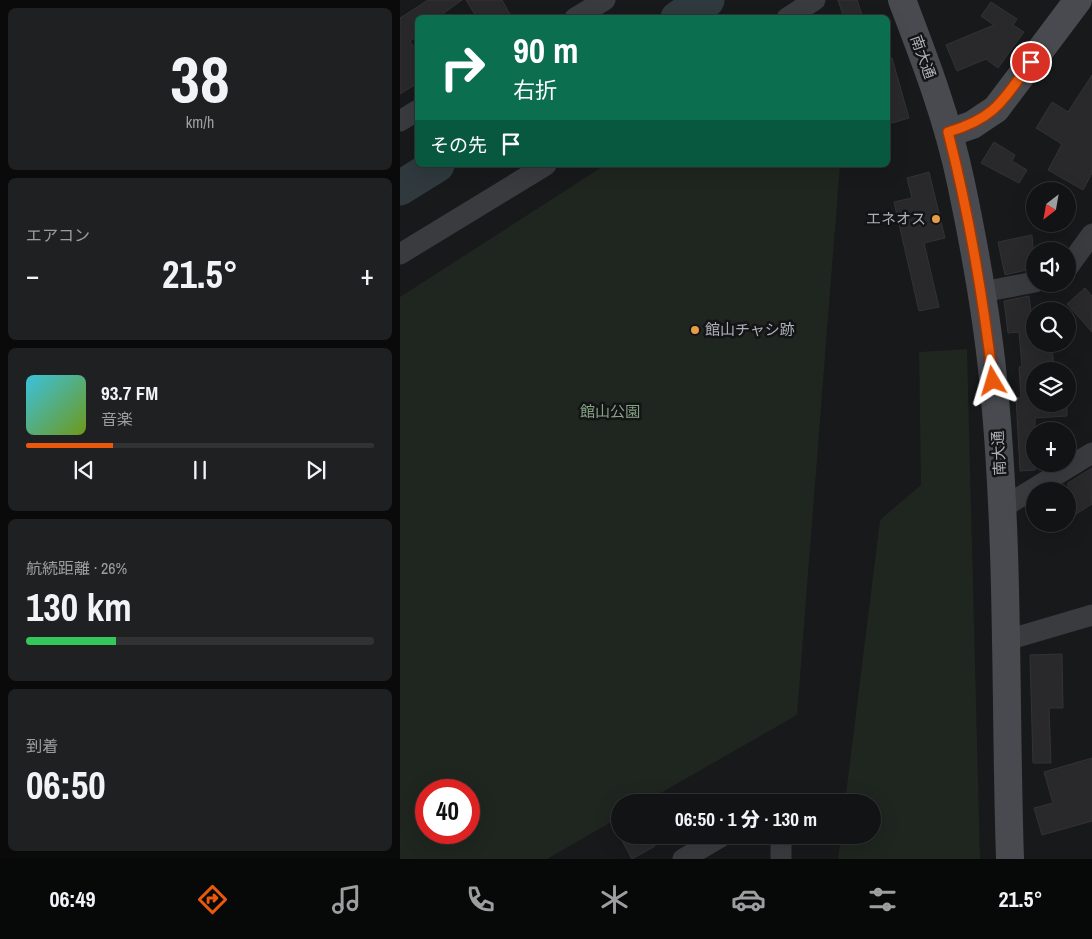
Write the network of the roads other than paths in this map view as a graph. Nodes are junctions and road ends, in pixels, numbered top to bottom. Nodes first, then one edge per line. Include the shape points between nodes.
1 (605, 0) edge
2 (815, 0) edge
3 (902, 0) edge
4 (1078, 0) edge
5 (580, 15) edge
6 (791, 15) edge
7 (415, 112) edge
8 (400, 121) edge
9 (948, 132) junction
10 (543, 167) edge
11 (1092, 234) edge
12 (400, 254) edge
13 (1076, 255) edge
14 (1026, 284) edge
15 (982, 292) junction
16 (1092, 453) edge
17 (1002, 508) junction
18 (1092, 615) edge
19 (1008, 640) junction
20 (709, 844) edge
21 (782, 844) edge
22 (683, 859) edge
23 (781, 859) edge
24 (1010, 859) edge

1 - 5 street
2 - 6 street
3 - 9 street, 南大通
4 - 9 street via 996,109 972,125
7 - 8 street
9 - 15 street, 南大通
10 - 12 street
11 - 13 street
14 - 15 street
15 - 17 street, 南大通 via 996,399
16 - 17 street
17 - 19 street, 南大通
18 - 19 street
19 - 24 street, 南大通
20 - 22 street
21 - 23 street

